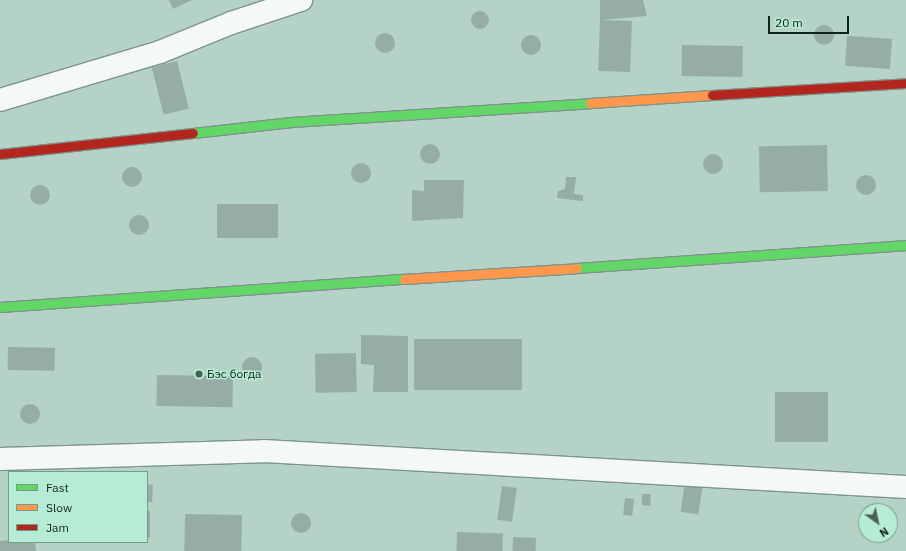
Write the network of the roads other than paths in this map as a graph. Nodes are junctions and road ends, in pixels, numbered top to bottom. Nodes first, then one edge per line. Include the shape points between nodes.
1 (301, 0) edge
2 (906, 83) edge
3 (0, 100) edge
4 (0, 154) edge
5 (906, 245) edge
6 (0, 308) edge
7 (0, 459) edge
8 (906, 487) edge

1 - 3 street via 231,23 160,52
2 - 4 street via 291,122
5 - 6 street
7 - 8 street via 264,451

